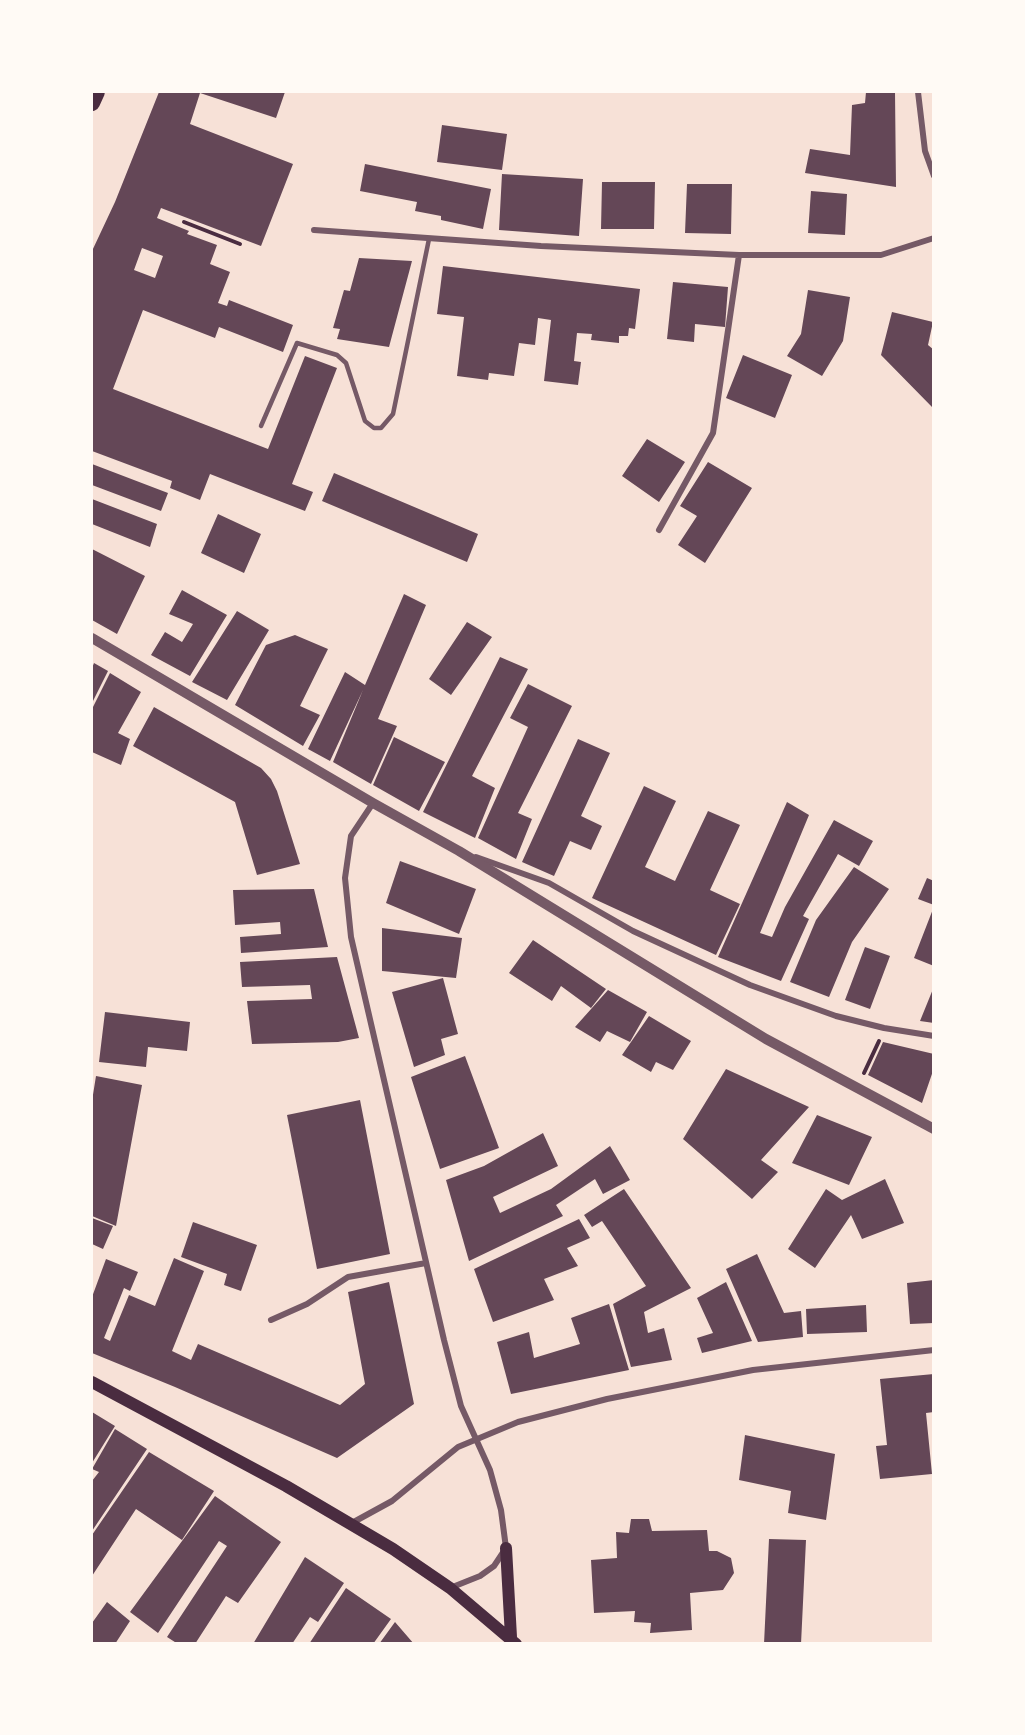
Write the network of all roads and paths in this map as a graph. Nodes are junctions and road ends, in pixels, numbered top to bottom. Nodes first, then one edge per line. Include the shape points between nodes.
1 (97, 92) edge
2 (918, 92) edge
3 (92, 103) edge
4 (933, 176) edge
5 (184, 222) dead end
6 (314, 230) dead end
7 (933, 238) edge
8 (429, 239) junction
9 (240, 244) dead end
10 (739, 255) junction
11 (261, 426) dead end
12 (659, 530) dead end
13 (92, 638) edge
14 (373, 803) junction
15 (459, 851) junction
16 (933, 1036) edge
17 (879, 1041) dead end
18 (862, 1077) dead end
19 (933, 1129) edge
20 (426, 1263) junction
21 (271, 1320) dead end
22 (933, 1350) edge
23 (92, 1382) edge
24 (476, 1438) junction
25 (350, 1524) junction
26 (506, 1548) junction
27 (450, 1588) junction
28 (514, 1640) edge

1 - 3 highway
2 - 4 street via 925,151
5 - 9 path
6 - 8 street
7 - 10 street via 881,255
8 - 10 street
8 - 11 lane via 393,414 381,428 365,421 346,363 337,355 297,343
10 - 12 street via 713,433
13 - 14 street
14 - 15 street
14 - 20 street via 351,836 345,878 351,937
15 - 16 street via 549,884 633,931 750,985 836,1016
15 - 19 street via 766,1039
17 - 18 path
20 - 21 street via 348,1277 307,1304
20 - 24 street via 462,1406
22 - 24 street via 753,1370 607,1399 518,1422
23 - 25 main road
24 - 25 street via 445,1456 392,1501
24 - 26 street via 501,1509
25 - 27 main road
26 - 27 street via 494,1566
26 - 28 main road
27 - 28 main road

